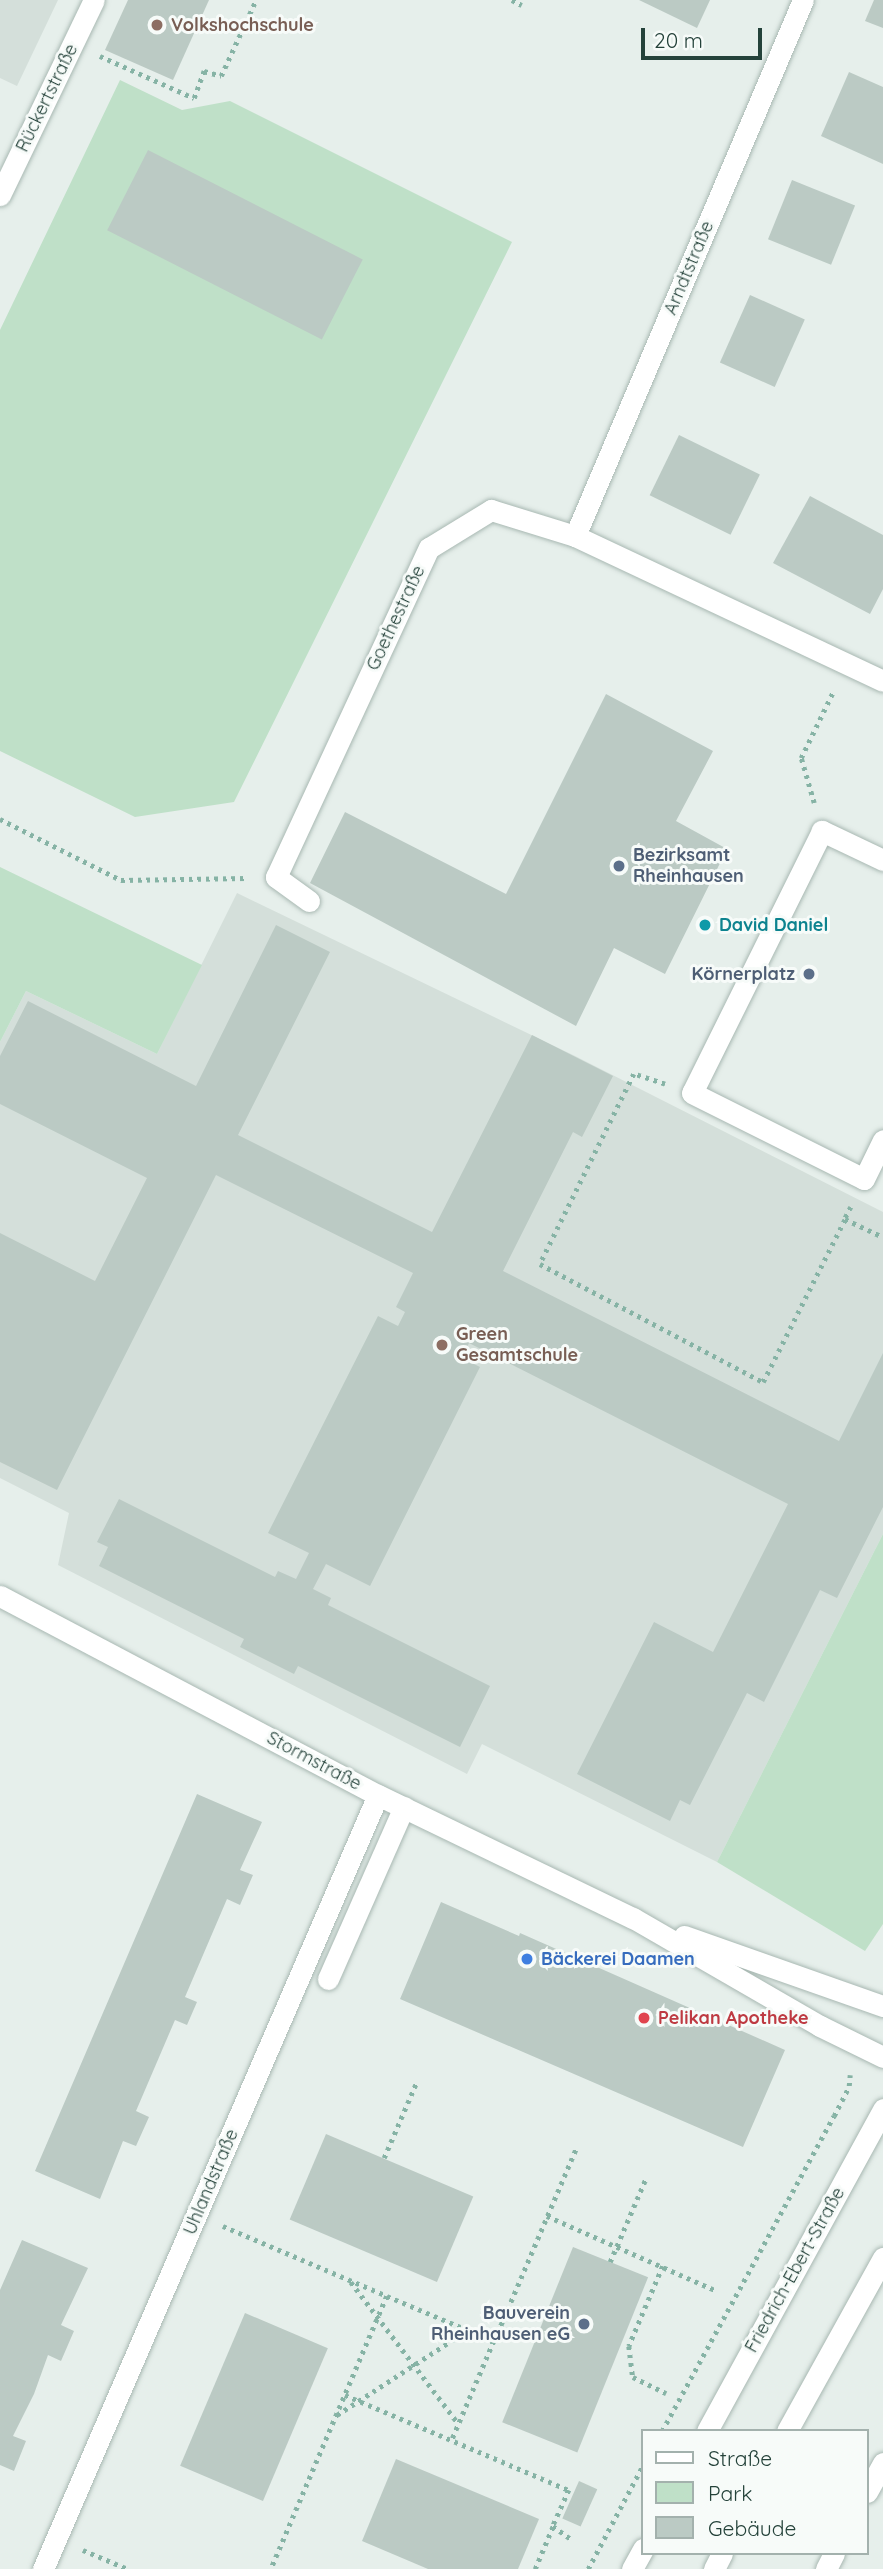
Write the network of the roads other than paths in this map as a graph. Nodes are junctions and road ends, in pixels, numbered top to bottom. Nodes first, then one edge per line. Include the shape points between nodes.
1 (94, 0) edge
2 (803, 0) edge
3 (0, 195) edge
4 (575, 536) junction
5 (883, 681) edge
6 (883, 860) edge
7 (309, 901) dead end
8 (883, 1140) edge
9 (0, 1596) edge
10 (377, 1795) junction
11 (404, 1807) junction
12 (633, 1918) junction
13 (328, 1979) dead end
14 (883, 2006) edge
15 (883, 2057) edge
16 (883, 2109) edge
17 (883, 2258) edge
18 (708, 2429) edge
19 (788, 2429) edge
20 (883, 2463) edge
21 (869, 2489) edge
22 (642, 2551) edge
23 (43, 2569) edge
24 (632, 2569) edge

1 - 3 street, Rückertstraße
2 - 4 street, Arndtstraße
4 - 5 street, Goethestraße
4 - 7 street, Goethestraße via 491,510 429,548 276,877
6 - 8 street via 822,831 692,1093 864,1179
9 - 10 street, Stormstraße
10 - 11 street, Stormstraße
10 - 23 street, Uhlandstraße
11 - 12 street, Stormstraße
11 - 13 street
12 - 14 street, Stormstraße
12 - 15 street, Stormstraße
16 - 18 street, Friedrich-Ebert-Straße
17 - 19 street
20 - 21 street
22 - 24 street

